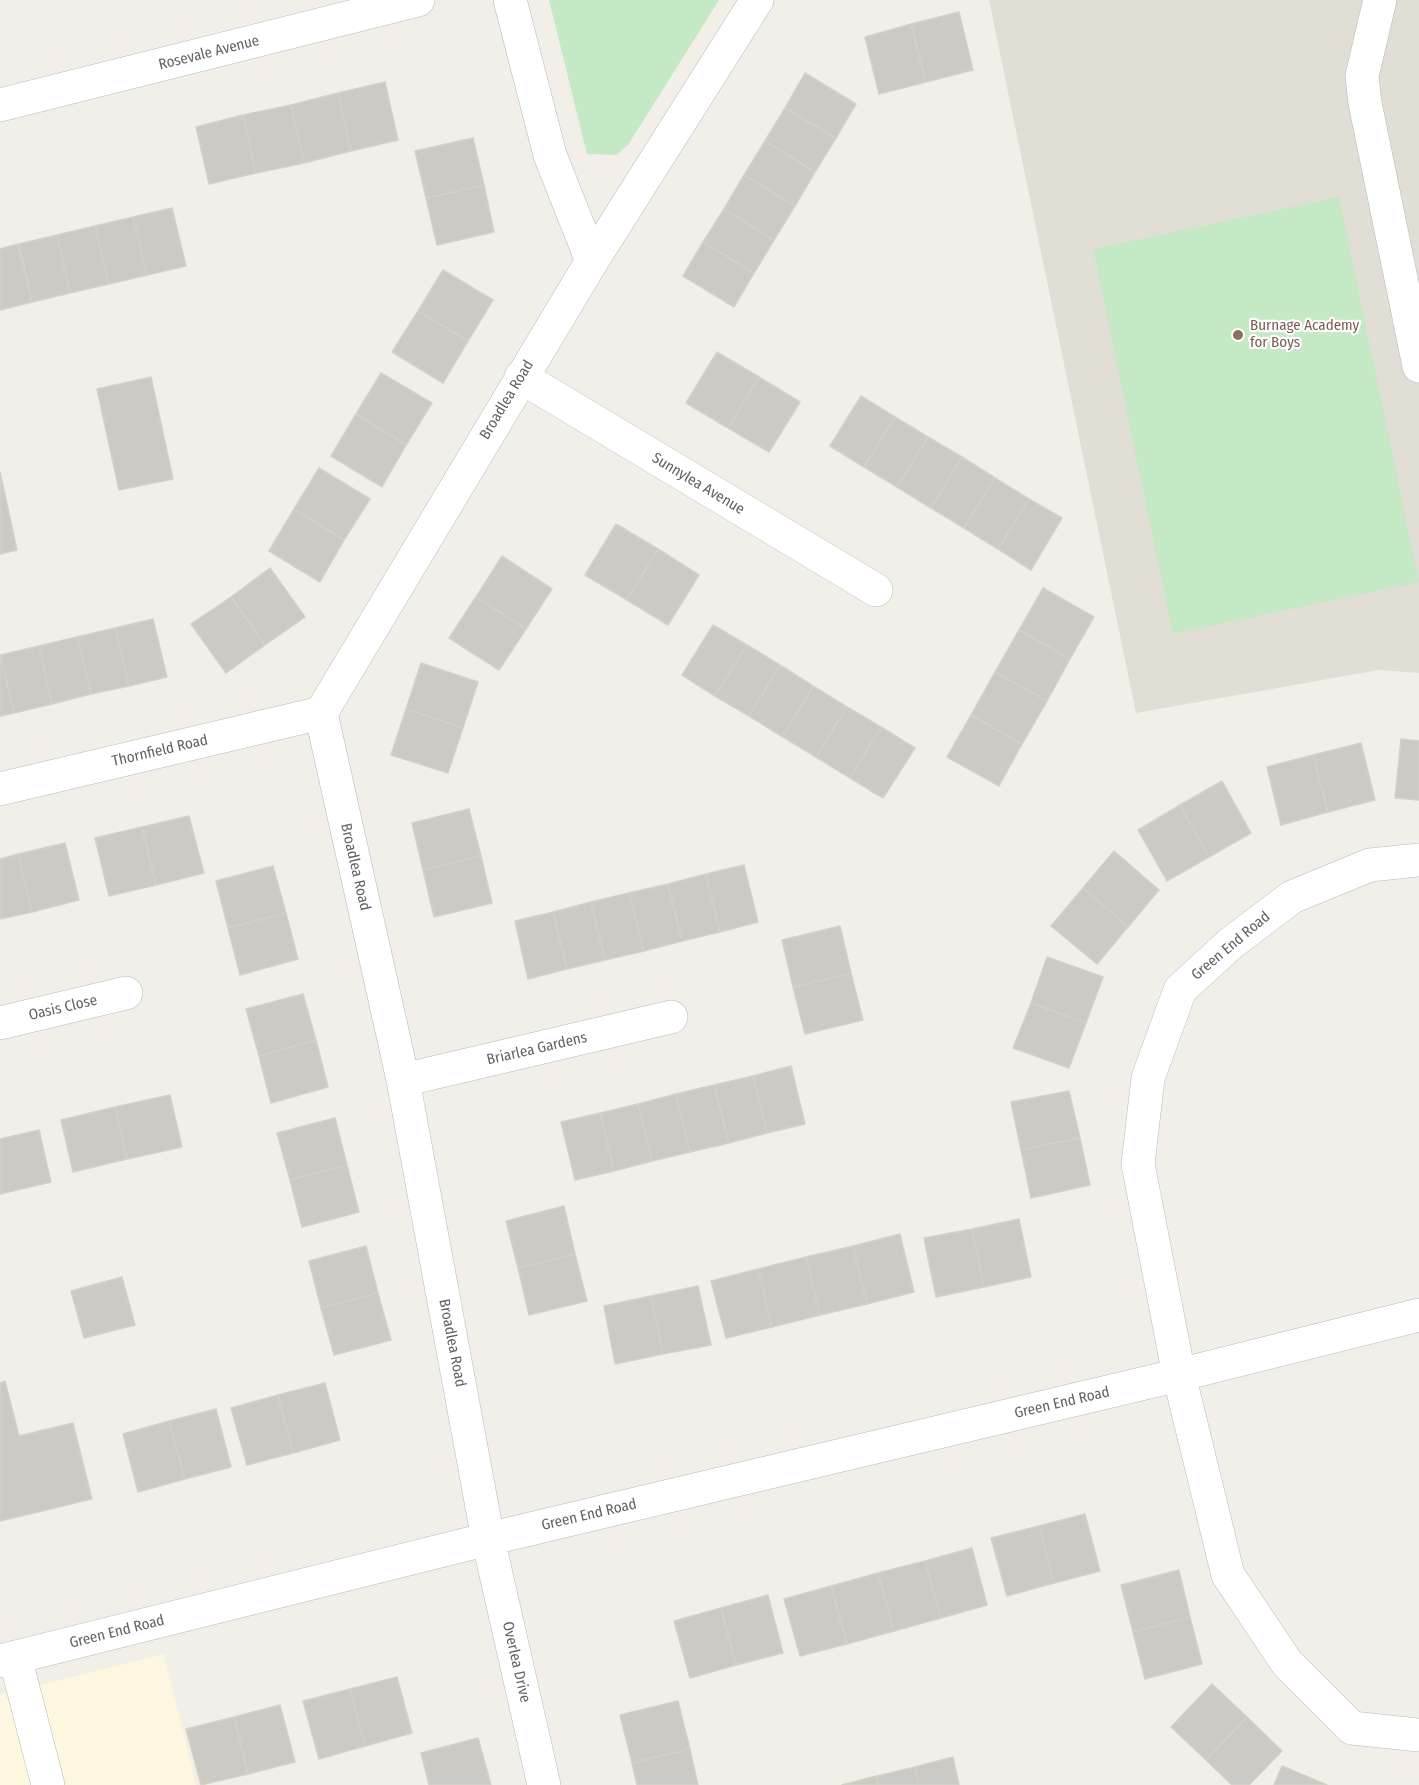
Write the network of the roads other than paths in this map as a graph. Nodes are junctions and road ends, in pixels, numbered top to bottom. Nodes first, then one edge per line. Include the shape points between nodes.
1 (418, 0) edge
2 (510, 0) edge
3 (757, 0) edge
4 (1380, 0) edge
5 (0, 105) edge
6 (592, 261) junction
7 (1419, 366) edge
8 (521, 377) junction
9 (876, 590) dead end
10 (321, 713) junction
11 (0, 789) edge
12 (1419, 860) edge
13 (126, 993) dead end
14 (671, 1017) dead end
15 (0, 1023) edge
16 (403, 1080) junction
17 (1419, 1315) edge
18 (1179, 1375) junction
19 (488, 1539) junction
20 (7, 1659) edge
21 (1419, 1735) edge
22 (48, 1785) edge
23 (544, 1785) edge

1 - 5 street, Rosevale Avenue
2 - 6 street via 550,155
3 - 6 street, Broadlea Road
4 - 7 street via 1362,76
6 - 8 street, Broadlea Road
8 - 9 street, Sunnylea Avenue
8 - 10 street, Broadlea Road
10 - 11 street, Thornfield Road
10 - 16 street, Broadlea Road
12 - 18 street, Green End Road via 1370,865 1292,897 1230,944 1180,990 1148,1078 1138,1164
13 - 15 street, Oasis Close
14 - 16 street, Briarlea Gardens
16 - 19 street, Broadlea Road
17 - 18 street, Green End Road
18 - 19 street, Green End Road
18 - 21 street, Green End Road via 1228,1575 1234,1585 1287,1663 1352,1728
19 - 20 street, Green End Road
19 - 23 street, Overlea Drive
20 - 22 street

